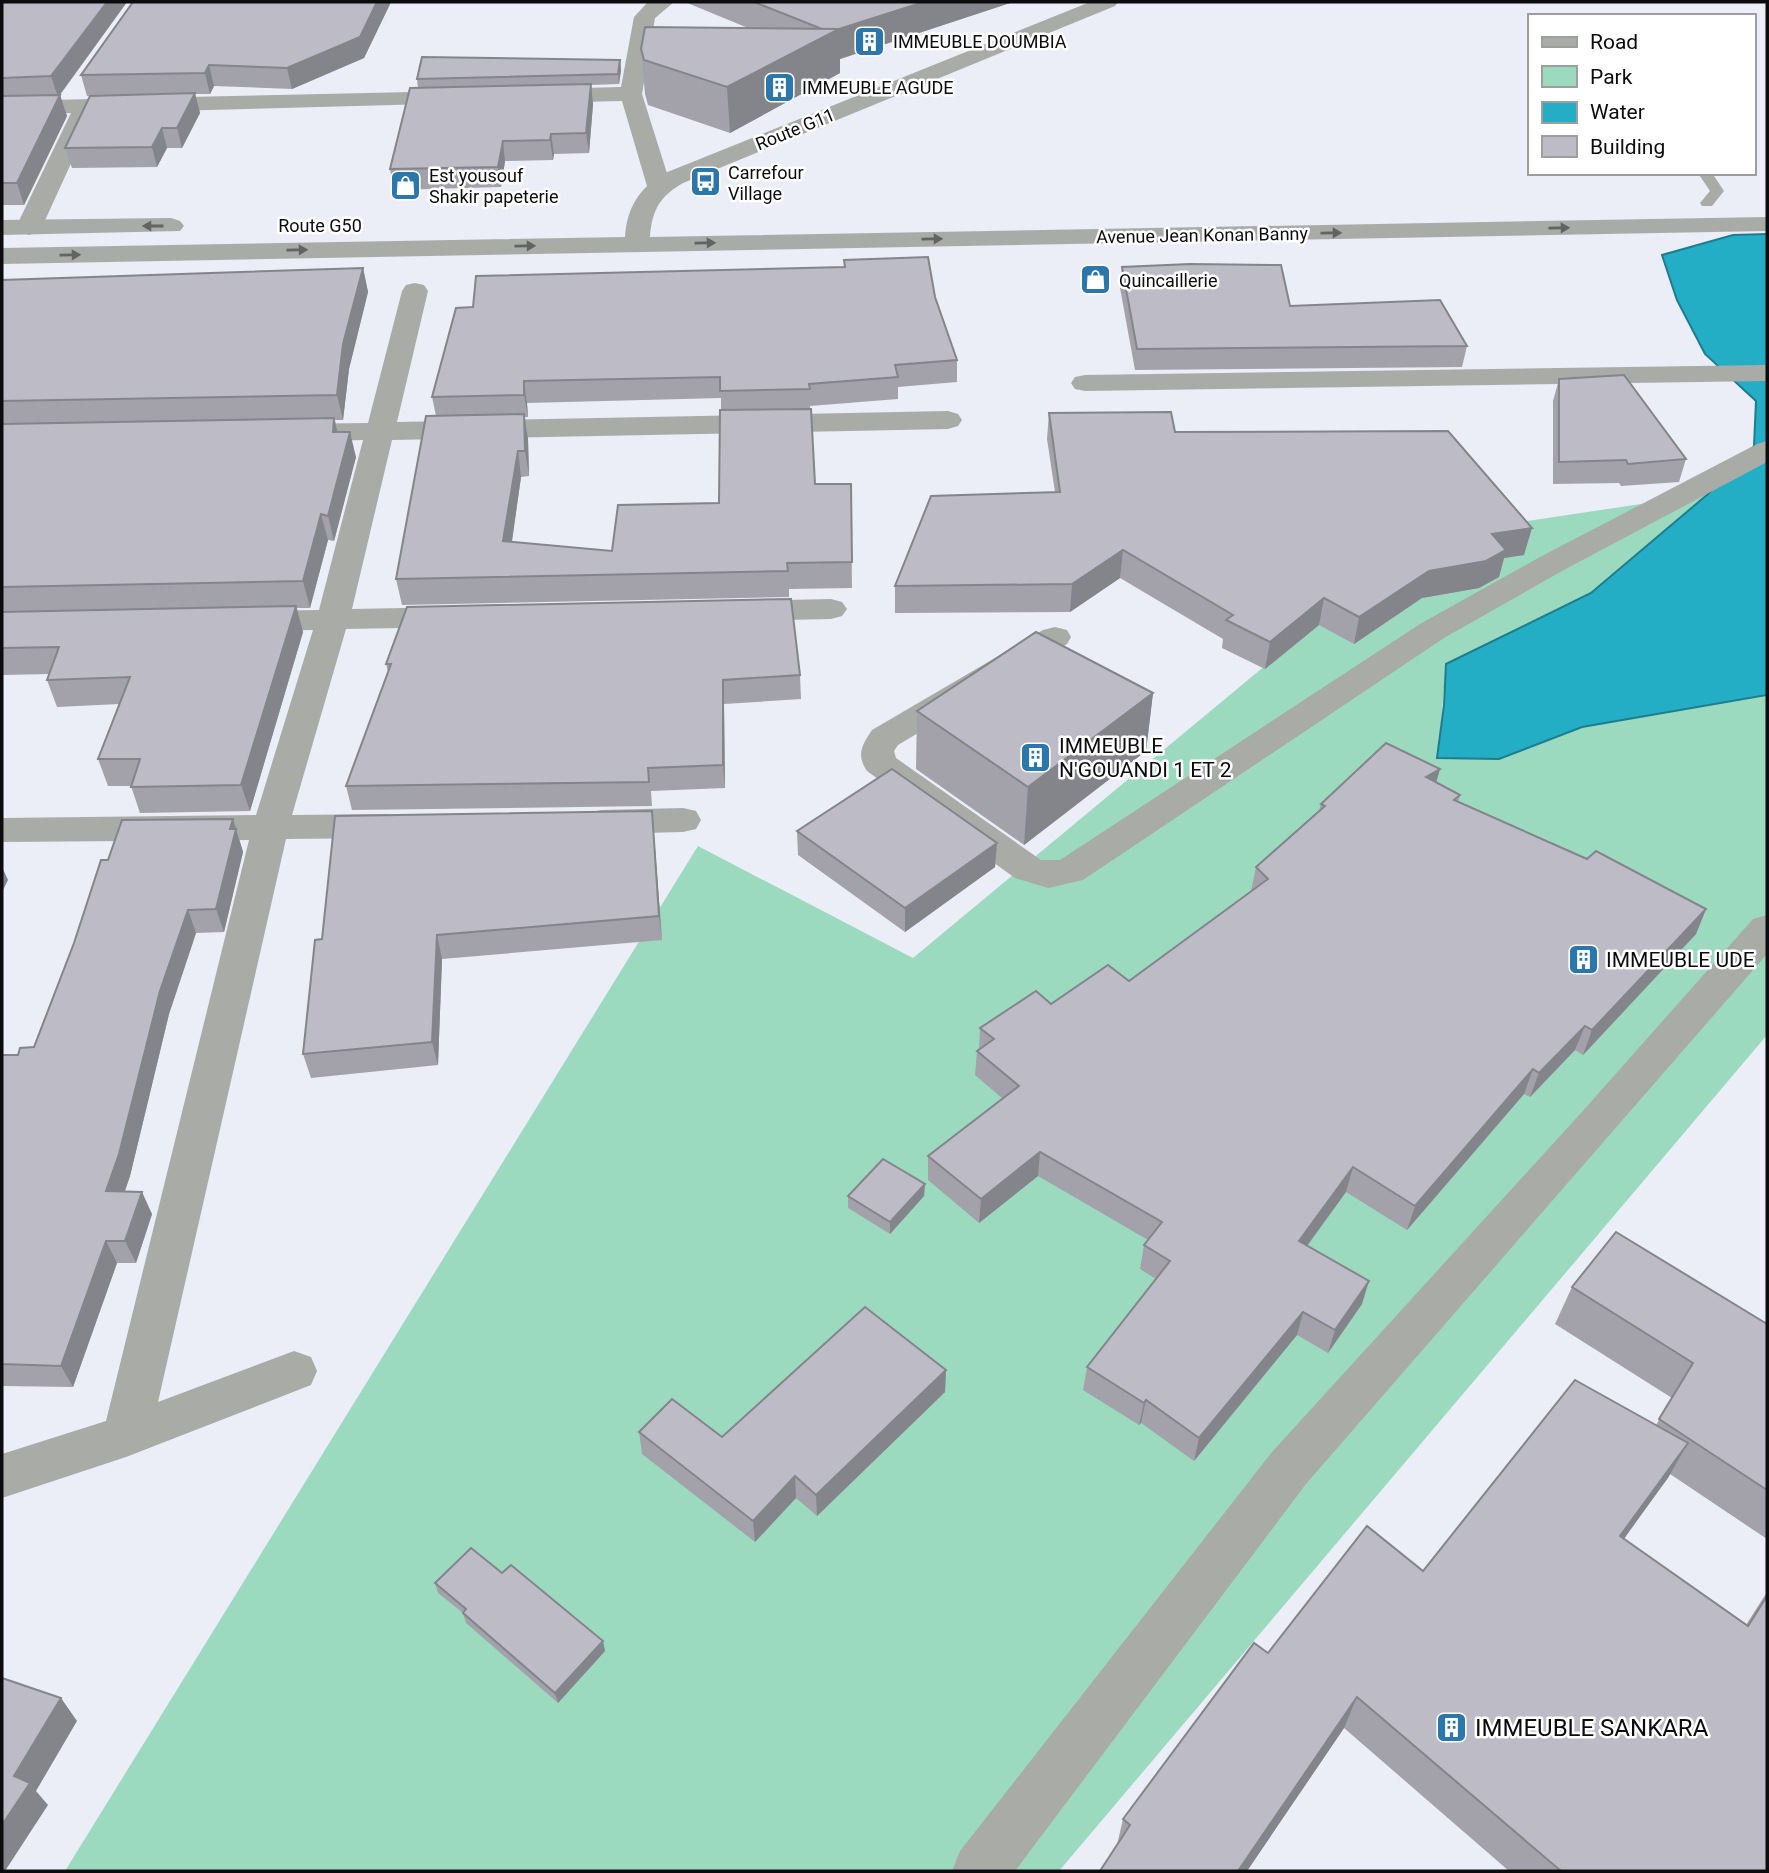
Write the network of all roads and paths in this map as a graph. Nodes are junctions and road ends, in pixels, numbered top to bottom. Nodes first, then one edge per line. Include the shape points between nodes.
1 (1108, 2) edge
2 (654, 4) edge
3 (631, 94) junction
4 (481, 97) edge
5 (522, 97) edge
6 (77, 100) junction
7 (2, 108) edge
8 (1706, 175) edge
9 (659, 186) junction
10 (1767, 201) edge
11 (1707, 203) junction
12 (416, 225) dead end
13 (1767, 225) edge
14 (195, 226) dead end
15 (29, 227) junction
16 (2, 228) edge
17 (637, 233) junction
18 (2, 256) edge
19 (415, 290) dead end
20 (1767, 373) edge
21 (1085, 383) dead end
22 (948, 421) dead end
23 (381, 431) junction
24 (259, 433) edge
25 (1767, 450) edge
26 (831, 609) dead end
27 (707, 612) edge
28 (485, 616) edge
29 (333, 619) junction
30 (223, 622) edge
31 (1055, 637) dead end
32 (683, 820) dead end
33 (573, 822) edge
34 (422, 825) edge
35 (270, 828) junction
36 (2, 830) edge
37 (1765, 935) edge
38 (294, 1371) dead end
39 (126, 1436) junction
40 (2, 1476) edge
41 (979, 1871) edge

1 - 9 street, Route G11
2 - 3 street via 645,17
3 - 5 street
3 - 9 street
4 - 6 street
6 - 7 street
6 - 15 street
8 - 11 lane via 1717,191
9 - 17 street via 646,199
10 - 11 street, Avenue Jean Konan Banny
11 - 17 street, Avenue Jean Konan Banny
12 - 17 street
17 -> 13 street, Avenue Jean Konan Banny
14 -> 15 street
15 - 16 street
18 -> 17 street, Route G50
19 - 23 street
20 - 21 street
22 - 23 street
23 - 24 street
23 - 29 street
25 - 31 street via 1432,631 1070,871 1048,875 1028,869 879,763 877,751 884,738
26 - 27 street
28 - 29 street
29 - 30 street
29 - 35 street
32 - 33 street
34 - 35 street
35 - 36 street
35 - 39 street
37 - 41 street via 1289,1468
38 - 39 street
39 - 40 street

